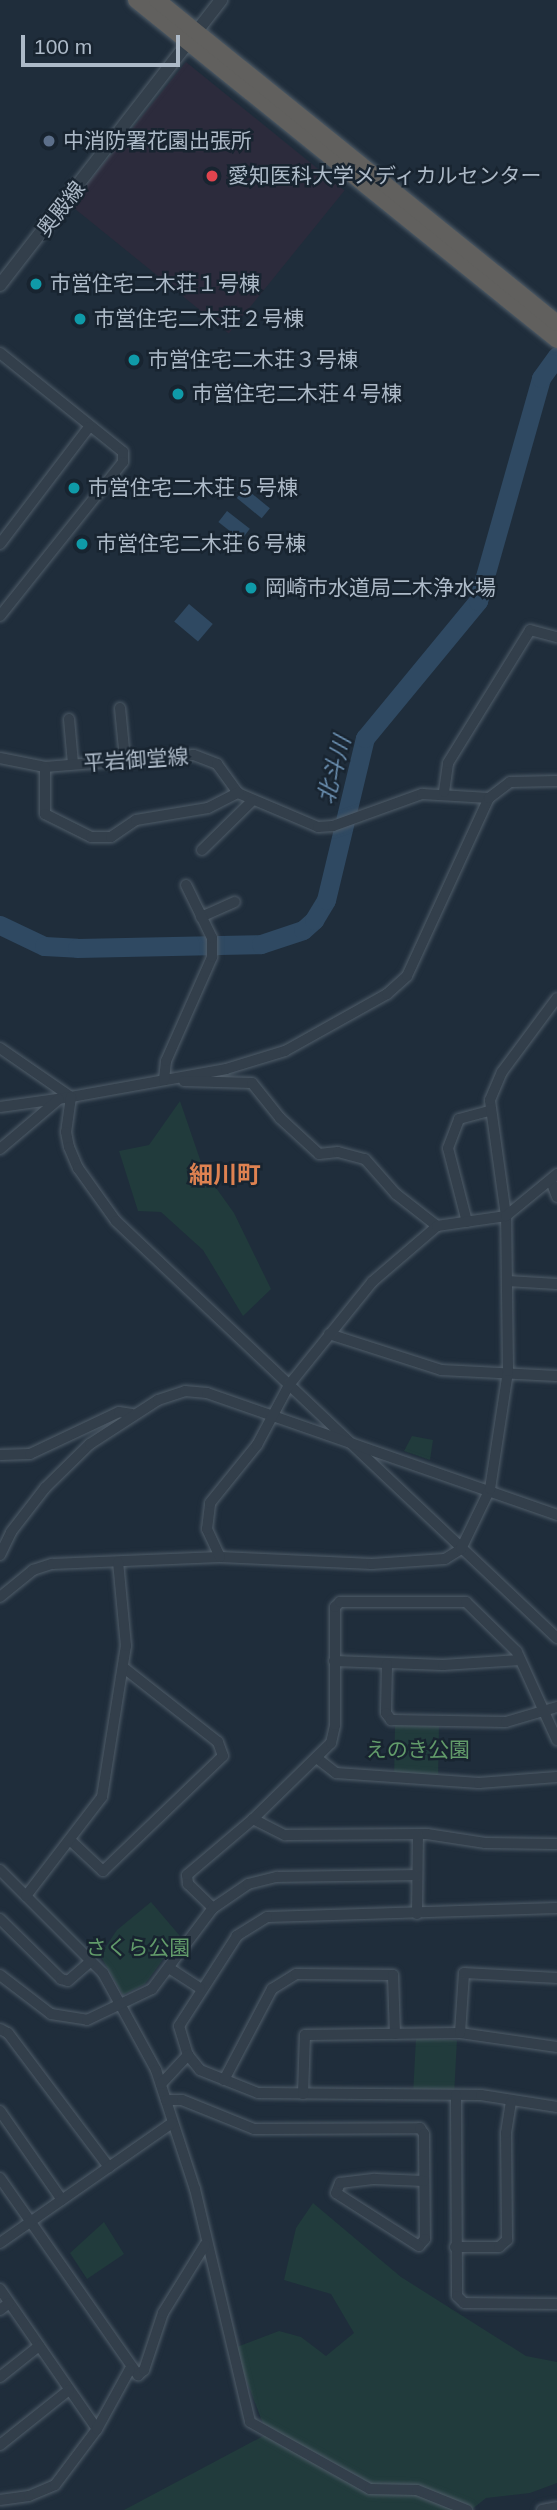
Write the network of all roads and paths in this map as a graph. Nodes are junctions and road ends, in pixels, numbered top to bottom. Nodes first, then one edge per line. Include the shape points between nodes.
1 (136, 0) edge
2 (157, 0) edge
3 (221, 0) edge
4 (192, 37) junction
5 (0, 285) edge
6 (557, 323) edge
7 (557, 340) edge
8 (0, 353) edge
9 (89, 427) junction
10 (0, 544) edge
11 (0, 616) edge
12 (557, 637) edge
13 (120, 708) dead end
14 (69, 719) dead end
15 (0, 758) edge
16 (125, 759) junction
17 (73, 764) junction
18 (45, 767) junction
19 (557, 781) edge
20 (444, 792) junction
21 (238, 793) junction
22 (489, 798) junction
23 (252, 801) junction
24 (202, 850) dead end
25 (186, 885) dead end
26 (235, 902) dead end
27 (201, 917) junction
28 (557, 998) edge
29 (0, 1048) edge
30 (163, 1080) junction
31 (71, 1097) junction
32 (60, 1099) junction
33 (0, 1108) edge
34 (489, 1111) junction
35 (0, 1149) edge
36 (555, 1177) edge
37 (557, 1197) edge
38 (506, 1216) junction
39 (467, 1222) junction
40 (437, 1226) junction
41 (507, 1281) junction
42 (557, 1284) edge
43 (329, 1334) junction
44 (508, 1371) junction
45 (557, 1376) edge
46 (289, 1385) junction
47 (132, 1414) junction
48 (274, 1416) junction
49 (352, 1443) junction
50 (0, 1455) edge
51 (490, 1489) junction
52 (557, 1515) edge
53 (461, 1549) junction
54 (0, 1555) edge
55 (220, 1557) junction
56 (118, 1562) junction
57 (0, 1597) edge
58 (557, 1638) edge
59 (520, 1660) junction
60 (334, 1661) junction
61 (387, 1664) junction
62 (124, 1668) junction
63 (557, 1707) edge
64 (544, 1713) junction
65 (557, 1740) edge
66 (318, 1759) junction
67 (557, 1777) edge
68 (253, 1819) junction
69 (418, 1835) junction
70 (71, 1842) junction
71 (557, 1844) edge
72 (0, 1870) edge
73 (416, 1875) junction
74 (26, 1896) junction
75 (213, 1908) junction
76 (557, 1908) edge
77 (417, 1914) junction
78 (0, 1919) edge
79 (91, 1961) junction
80 (169, 1968) junction
81 (0, 1975) edge
82 (557, 1978) edge
83 (200, 1988) junction
84 (122, 2007) junction
85 (0, 2029) edge
86 (460, 2033) junction
87 (395, 2034) junction
88 (557, 2047) edge
89 (188, 2055) junction
90 (224, 2080) junction
91 (161, 2084) junction
92 (303, 2094) junction
93 (456, 2095) junction
94 (166, 2100) junction
95 (511, 2102) junction
96 (557, 2107) edge
97 (0, 2111) edge
98 (172, 2123) junction
99 (109, 2167) junction
100 (0, 2178) edge
101 (424, 2181) junction
102 (62, 2200) junction
103 (30, 2222) junction
104 (0, 2243) edge
105 (205, 2245) junction
106 (455, 2246) junction
107 (0, 2289) edge
108 (9, 2303) junction
109 (557, 2304) edge
110 (0, 2310) edge
111 (39, 2346) junction
112 (130, 2369) junction
113 (0, 2376) edge
114 (69, 2390) junction
115 (97, 2429) junction
116 (0, 2445) edge
117 (0, 2500) edge
118 (557, 2507) edge
119 (467, 2510) edge
120 (542, 2510) edge

1 - 4 highway
2 - 4 highway
3 - 4 street, 奥殿線
4 - 5 street, 奥殿線
4 - 6 highway
4 - 7 highway
8 - 9 street
9 - 10 street
9 - 11 street via 122,452 123,462
12 - 20 street via 530,630 448,763
13 - 16 street
14 - 17 street
15 - 18 street, 平岩御堂線
16 - 17 street, 平岩御堂線
16 - 21 street, 平岩御堂線 via 182,754 202,757 217,764
17 - 18 street, 平岩御堂線
18 - 21 street via 45,814 91,837 111,836 136,820 208,808
19 - 22 street via 510,782
20 - 22 street
20 - 23 street, 平岩御堂線 via 408,797 333,826 318,827
21 - 23 street, 平岩御堂線
22 - 30 street via 412,968 393,990 285,1051
23 - 24 street
25 - 27 street
26 - 27 street
27 - 30 street via 212,938 212,957 166,1061
28 - 34 street via 502,1072
29 - 31 street
30 - 31 street
30 - 40 street via 252,1083 280,1118 319,1154 338,1152 365,1159 396,1194
31 - 32 street
31 - 46 street via 66,1132 69,1147 107,1209
32 - 33 street
32 - 35 street
34 - 38 street
34 - 39 street via 460,1119 448,1148
36 - 37 street
36 - 38 street
38 - 39 street
38 - 41 street
39 - 40 street
40 - 43 street via 372,1282
41 - 42 street
41 - 44 street
43 - 44 street via 442,1370
43 - 46 street
44 - 45 street
44 - 51 street
46 - 48 street
46 - 49 street
47 - 48 street via 174,1393 198,1391
47 - 50 street via 118,1412 30,1454
47 - 54 street via 90,1444 46,1488 11,1532
48 - 49 street
48 - 55 street via 211,1503 207,1529
49 - 51 street
49 - 53 street
51 - 52 street
51 - 53 street
53 - 55 street via 445,1559 372,1564
53 - 58 street
55 - 56 street
56 - 57 street via 40,1567
56 - 62 street via 126,1635
59 - 60 street via 466,1602 340,1602 335,1607
59 - 61 street
59 - 64 street
60 - 61 street
60 - 66 street via 334,1733
61 - 64 street via 386,1713 391,1720 506,1722
62 - 70 street via 102,1797
62 - 70 street via 218,1742 223,1756 103,1871
63 - 64 street
64 - 65 street
66 - 67 street via 336,1773 479,1783
66 - 68 street
68 - 69 street via 285,1835
68 - 75 street via 187,1875 188,1884
69 - 71 street via 493,1844
69 - 73 street
70 - 74 street
72 - 74 street
73 - 75 street via 266,1879 236,1890
73 - 77 street
74 - 79 street
75 - 80 street
76 - 77 street via 495,1907
77 - 83 street via 267,1917 237,1936
78 - 79 street via 61,1979 68,1980
79 - 84 street
80 - 83 street
80 - 84 street via 152,1989
81 - 84 street via 36,2006 62,2018 88,2020
82 - 86 street via 466,1972
83 - 89 street via 178,2026
84 - 91 street
85 - 99 street via 8,2032
86 - 87 street
86 - 88 street
87 - 90 street via 393,1975 296,1974 272,1989
87 - 92 street via 305,2035
89 - 90 street via 200,2070
89 - 91 street
90 - 92 street via 258,2093
91 - 94 street
92 - 93 street
93 - 95 street
93 - 106 street
94 - 98 street
94 - 101 street via 182,2100 254,2129 420,2128 424,2134
95 - 96 street
95 - 106 street via 506,2133 507,2240 499,2247
97 - 102 street
98 - 99 street
98 - 105 street via 195,2189
99 - 102 street
100 - 103 street
101 - 101 street via 425,2239 419,2246 336,2193 340,2183
102 - 103 street
103 - 104 street
103 - 112 street
105 - 112 street via 163,2313 144,2370 138,2375
105 - 119 street via 250,2422 370,2488 417,2490
106 - 109 street via 457,2296 464,2303
107 - 108 street
108 - 110 street
108 - 111 street
111 - 113 street
111 - 114 street
112 - 115 street
114 - 115 street
114 - 116 street
115 - 117 street via 55,2485 29,2496
118 - 120 street

